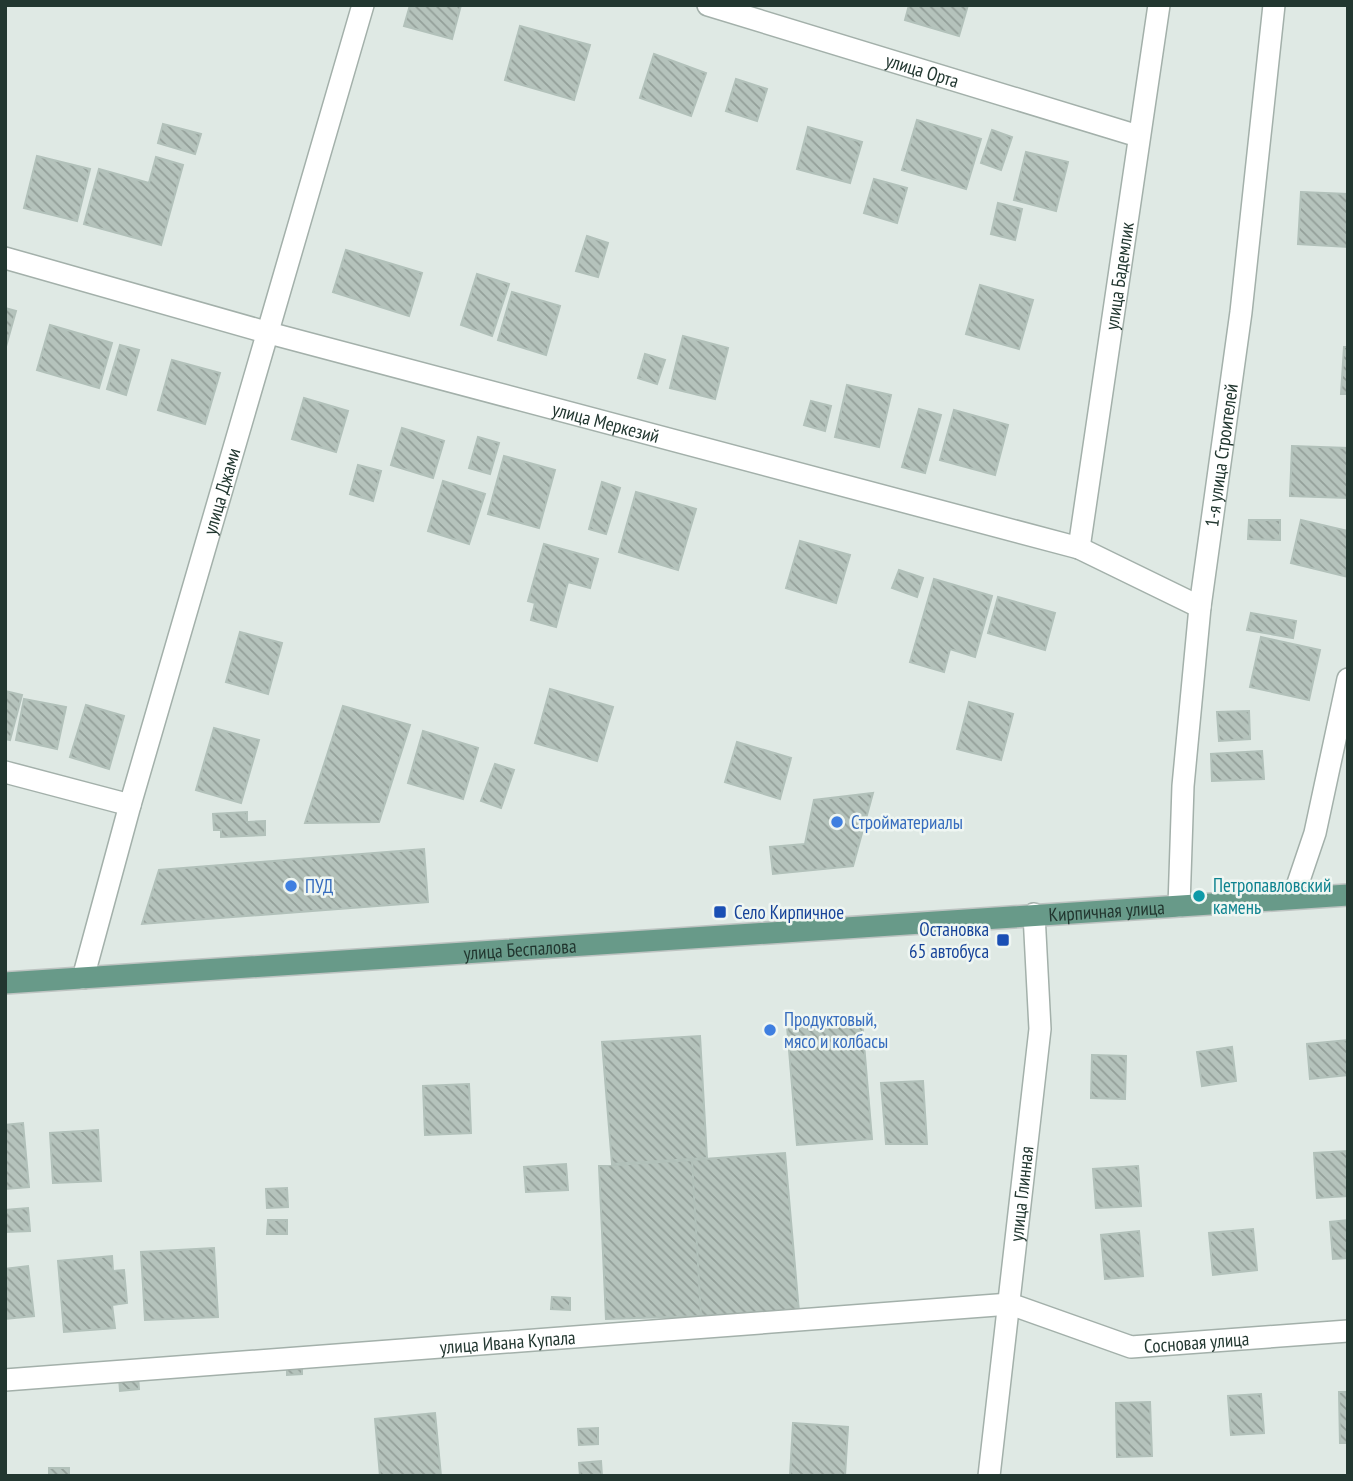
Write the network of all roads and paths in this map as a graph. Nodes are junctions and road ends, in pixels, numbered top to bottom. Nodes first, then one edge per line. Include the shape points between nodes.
1 (363, 5) edge
2 (708, 5) edge
3 (1159, 5) edge
4 (1274, 5) edge
5 (1138, 136) junction
6 (5, 258) edge
7 (269, 333) junction
8 (1079, 548) junction
9 (1200, 607) junction
10 (1348, 679) edge
11 (5, 772) edge
12 (130, 805) junction
13 (1348, 895) edge
14 (1293, 898) junction
15 (1179, 906) junction
16 (1034, 914) junction
17 (83, 978) junction
18 (5, 983) edge
19 (1010, 1304) junction
20 (1348, 1331) edge
21 (5, 1380) edge
22 (989, 1476) edge

1 - 7 street, улица Джами
2 - 5 street, улица Орта
3 - 5 street, улица Бадемлик
4 - 9 street, 1-я улица Строителей via 1241,312
5 - 8 street, улица Бадемлик
6 - 7 street, улица Меркезий
7 - 8 street, улица Меркезий
7 - 12 street, улица Джами
8 - 9 street, улица Меркезий
9 - 15 street, 1-я улица Строителей via 1183,786
10 - 14 street via 1315,833
11 - 12 street
12 - 17 street, улица Джами
13 - 14 main road, Кирпичная улица
14 - 15 main road, Кирпичная улица
15 - 16 main road, Кирпичная улица
16 - 17 main road, улица Беспалова
16 - 19 street, улица Глинная via 1040,1029
17 - 18 main road, улица Беспалова
19 - 20 street, Сосновая улица via 1131,1347
19 - 21 street, улица Ивана Купала
19 - 22 street, улица Глинная

